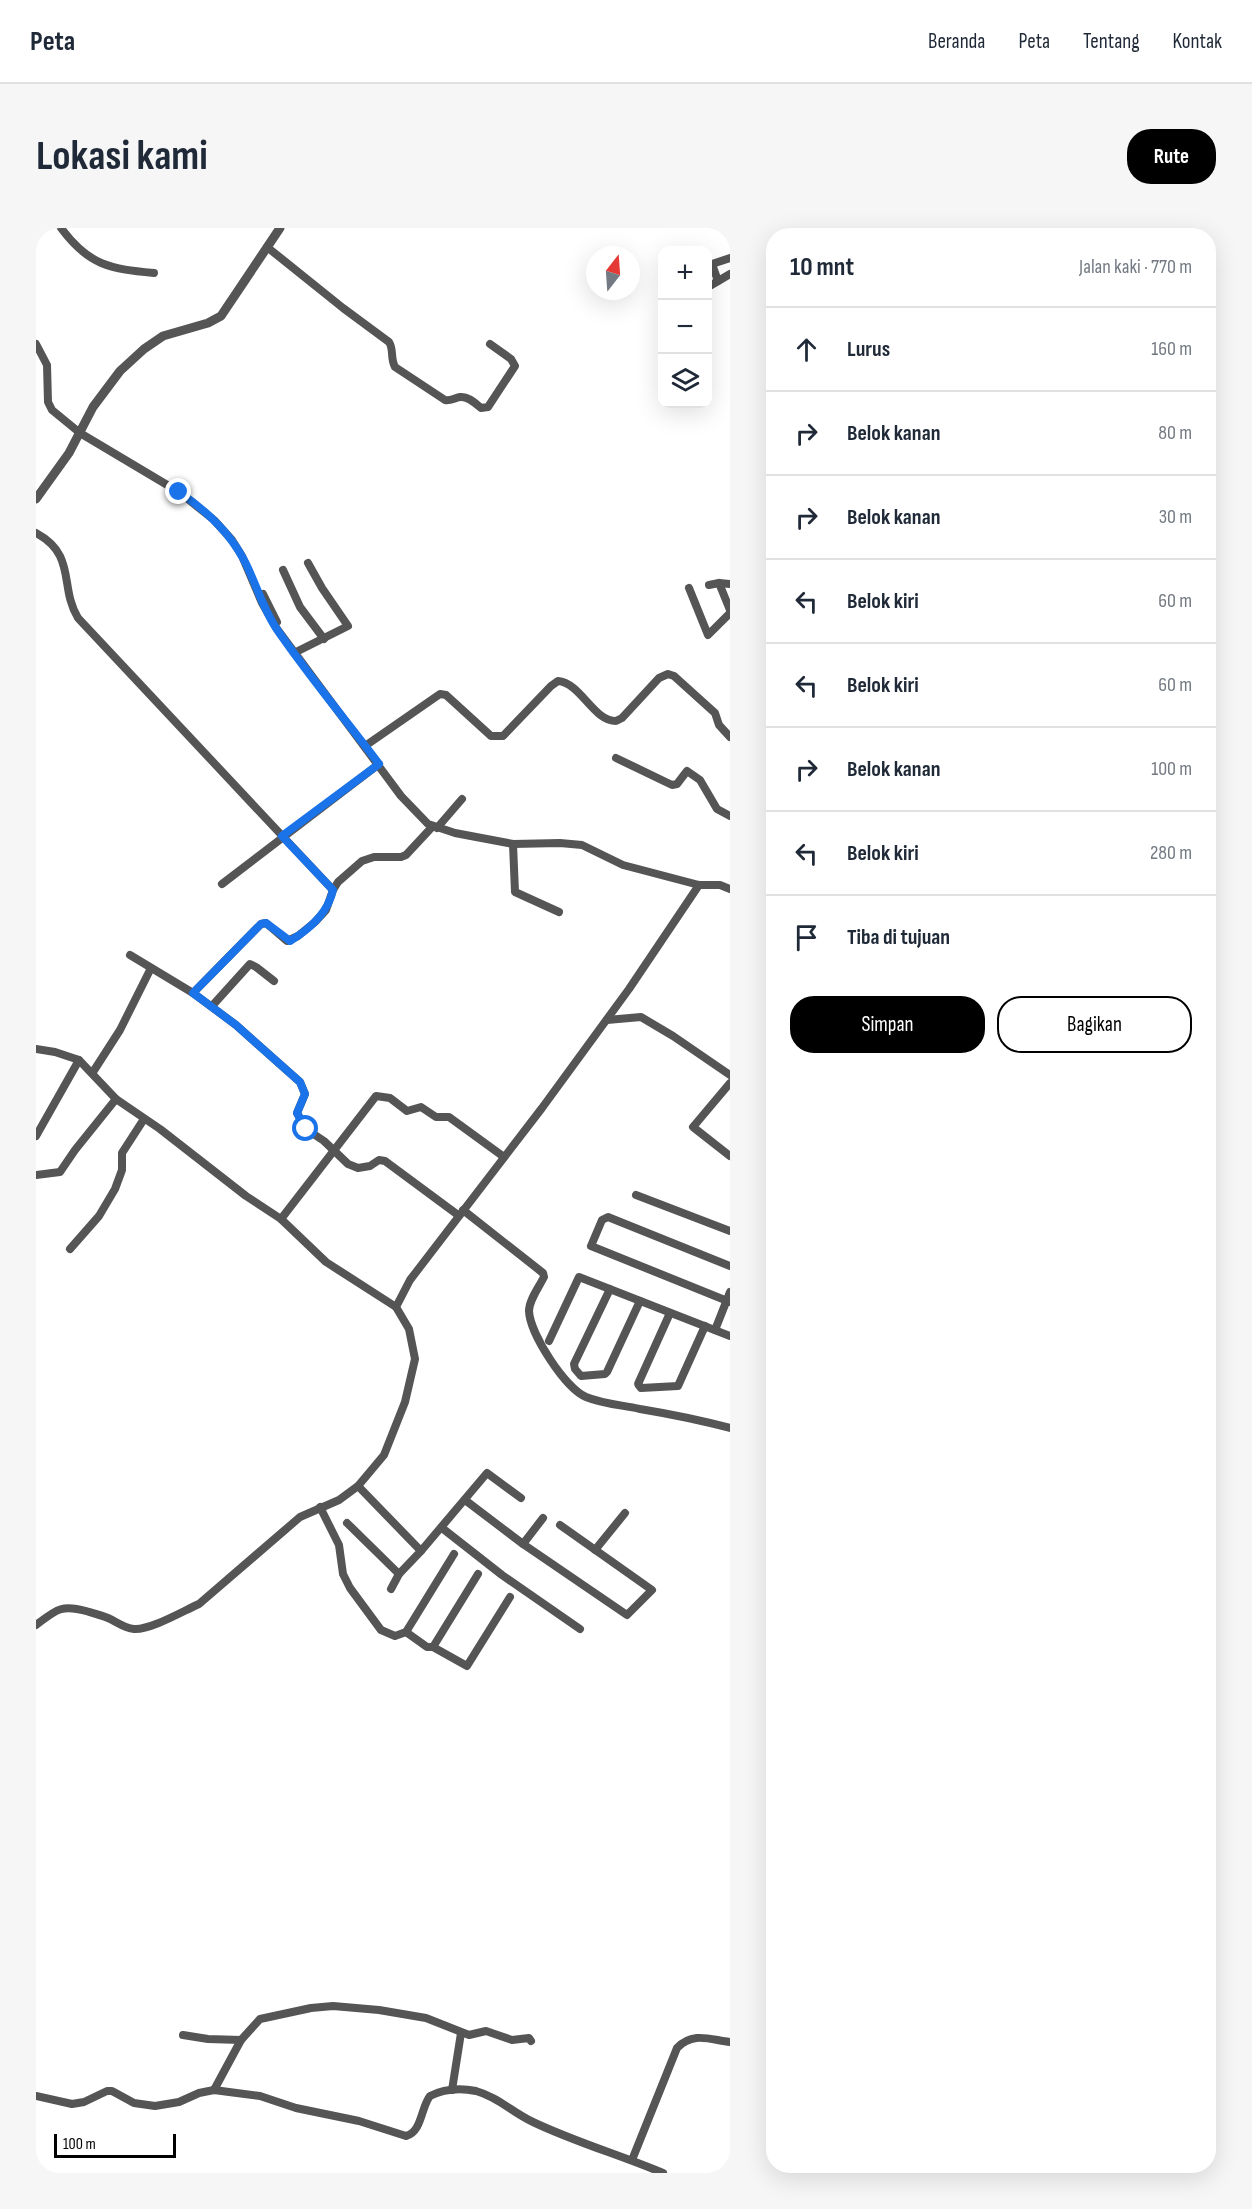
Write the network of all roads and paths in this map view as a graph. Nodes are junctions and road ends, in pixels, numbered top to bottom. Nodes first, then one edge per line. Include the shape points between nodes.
1 (62, 228) edge
2 (280, 228) edge
3 (267, 247) junction
4 (730, 258) edge
5 (154, 273) dead end
6 (730, 274) edge
7 (718, 281) junction
8 (712, 285) edge
9 (36, 344) edge
10 (490, 344) dead end
11 (80, 433) junction
12 (36, 499) edge
13 (36, 533) edge
14 (308, 563) dead end
15 (283, 570) dead end
16 (719, 583) junction
17 (730, 584) edge
18 (709, 585) dead end
19 (688, 588) dead end
20 (264, 594) dead end
21 (730, 611) edge
22 (727, 622) edge
23 (324, 639) junction
24 (296, 652) junction
25 (730, 737) edge
26 (365, 746) junction
27 (616, 758) dead end
28 (379, 764) junction
29 (462, 799) dead end
30 (730, 816) edge
31 (435, 827) junction
32 (282, 836) junction
33 (513, 844) junction
34 (222, 884) dead end
35 (699, 885) junction
36 (730, 889) edge
37 (333, 890) junction
38 (559, 912) dead end
39 (130, 955) dead end
40 (151, 968) junction
41 (274, 981) dead end
42 (193, 993) junction
43 (212, 1006) junction
44 (607, 1020) junction
45 (36, 1049) edge
46 (79, 1060) junction
47 (93, 1072) junction
48 (730, 1075) edge
49 (730, 1083) edge
50 (116, 1098) junction
51 (144, 1119) junction
52 (36, 1136) edge
53 (335, 1151) junction
54 (730, 1156) edge
55 (504, 1157) junction
56 (36, 1174) edge
57 (636, 1195) dead end
58 (460, 1213) junction
59 (281, 1219) junction
60 (730, 1231) edge
61 (70, 1250) dead end
62 (730, 1266) edge
63 (610, 1289) junction
64 (729, 1298) edge
65 (640, 1301) junction
66 (396, 1306) junction
67 (670, 1313) junction
68 (705, 1326) junction
69 (715, 1330) junction
70 (730, 1336) edge
71 (549, 1341) dead end
72 (730, 1428) edge
73 (358, 1486) junction
74 (521, 1498) dead end
75 (465, 1500) junction
76 (320, 1507) junction
77 (625, 1513) dead end
78 (543, 1518) dead end
79 (347, 1523) dead end
80 (561, 1525) dead end
81 (442, 1528) junction
82 (524, 1544) junction
83 (595, 1550) junction
84 (421, 1551) junction
85 (454, 1554) dead end
86 (399, 1574) junction
87 (478, 1574) dead end
88 (391, 1589) dead end
89 (510, 1597) dead end
90 (36, 1625) edge
91 (580, 1629) dead end
92 (406, 1632) junction
93 (433, 1647) junction
94 (461, 2033) junction
95 (183, 2035) dead end
96 (242, 2040) junction
97 (531, 2041) dead end
98 (730, 2042) edge
99 (214, 2090) junction
100 (452, 2090) junction
101 (36, 2096) edge
102 (632, 2160) junction
103 (660, 2173) edge

1 - 5 street via 97,262 112,269
2 - 3 street
3 - 10 street via 389,342 394,367 445,400 462,396 481,408 488,407 515,366
3 - 11 street via 221,316 164,336 144,350 110,382
4 - 7 street via 712,264
6 - 7 street
7 - 8 street
9 - 11 street via 47,365 49,406
11 - 12 street
11 - 24 street via 179,492 214,520 242,556 268,615
13 - 32 street via 52,544 63,561 78,618
14 - 23 street via 348,624
15 - 23 street via 300,607
16 - 17 street
16 - 18 street
16 - 21 street
19 - 22 street via 708,635
20 - 24 street
21 - 22 street
23 - 24 street
24 - 26 street
25 - 26 street via 715,713 668,674 658,678 616,721 604,718 570,685 558,681 503,736 491,736 446,695 440,694
26 - 28 street
27 - 30 street via 672,786 687,771 700,780 717,809
28 - 31 street via 401,796
28 - 32 street
29 - 31 street
31 - 33 street
31 - 37 street via 406,855 362,861
32 - 34 street
32 - 37 street
33 - 35 street via 582,845 623,865
33 - 38 street via 515,892
35 - 36 street
35 - 44 street
37 - 42 street via 326,910 298,936 287,941 266,923 261,924
39 - 40 street
40 - 42 street
40 - 47 street via 120,1030
41 - 43 street via 250,964
42 - 43 street
43 - 53 street via 300,1082 305,1094 297,1113 306,1129
44 - 48 street via 641,1017
44 - 55 street
45 - 46 street
46 - 47 street
46 - 52 street
47 - 50 street
49 - 54 street via 693,1126
50 - 51 street
50 - 56 street via 60,1172
51 - 59 street
51 - 61 street via 122,1154 122,1173 115,1189 99,1216
53 - 55 street via 380,1095 407,1111 421,1107 436,1117 449,1117
53 - 58 street via 358,1168 386,1161
53 - 59 street
55 - 58 street
57 - 60 street
58 - 66 street via 410,1280
58 - 72 street via 543,1273 530,1305 530,1319 546,1352 580,1394
59 - 66 street via 326,1262
62 - 64 street via 608,1217 602,1220 591,1246
63 - 65 street
63 - 65 street via 574,1364 581,1376 605,1374
63 - 71 street via 579,1277
64 - 69 street
65 - 67 street
66 - 73 street via 409,1329 415,1359 405,1402 384,1455
67 - 68 street
67 - 68 street via 638,1384 641,1389 678,1386
68 - 69 street
69 - 70 street
73 - 76 street via 339,1500
73 - 84 street
74 - 75 street via 487,1473
75 - 81 street
75 - 82 street
76 - 90 street via 300,1517 199,1604 152,1625 131,1628 69,1607 53,1612
76 - 92 street via 339,1545 343,1574 350,1588 381,1630 395,1636
77 - 83 street
78 - 82 street
79 - 86 street
80 - 83 street
81 - 84 street
81 - 91 street
82 - 83 street via 627,1616 652,1590
84 - 86 street
85 - 92 street
86 - 88 street
87 - 93 street
89 - 93 street via 466,1666
92 - 93 street
94 - 96 street via 426,2018 333,2006 261,2019
94 - 97 street via 473,2036 486,2031 512,2040
94 - 100 street
95 - 96 street
96 - 99 street
98 - 102 street via 700,2037 684,2041 677,2048
99 - 100 street via 260,2096 406,2136 415,2130 428,2098
99 - 101 street via 155,2106 135,2103 110,2091 72,2104
100 - 102 street via 490,2096 530,2121
102 - 103 street

